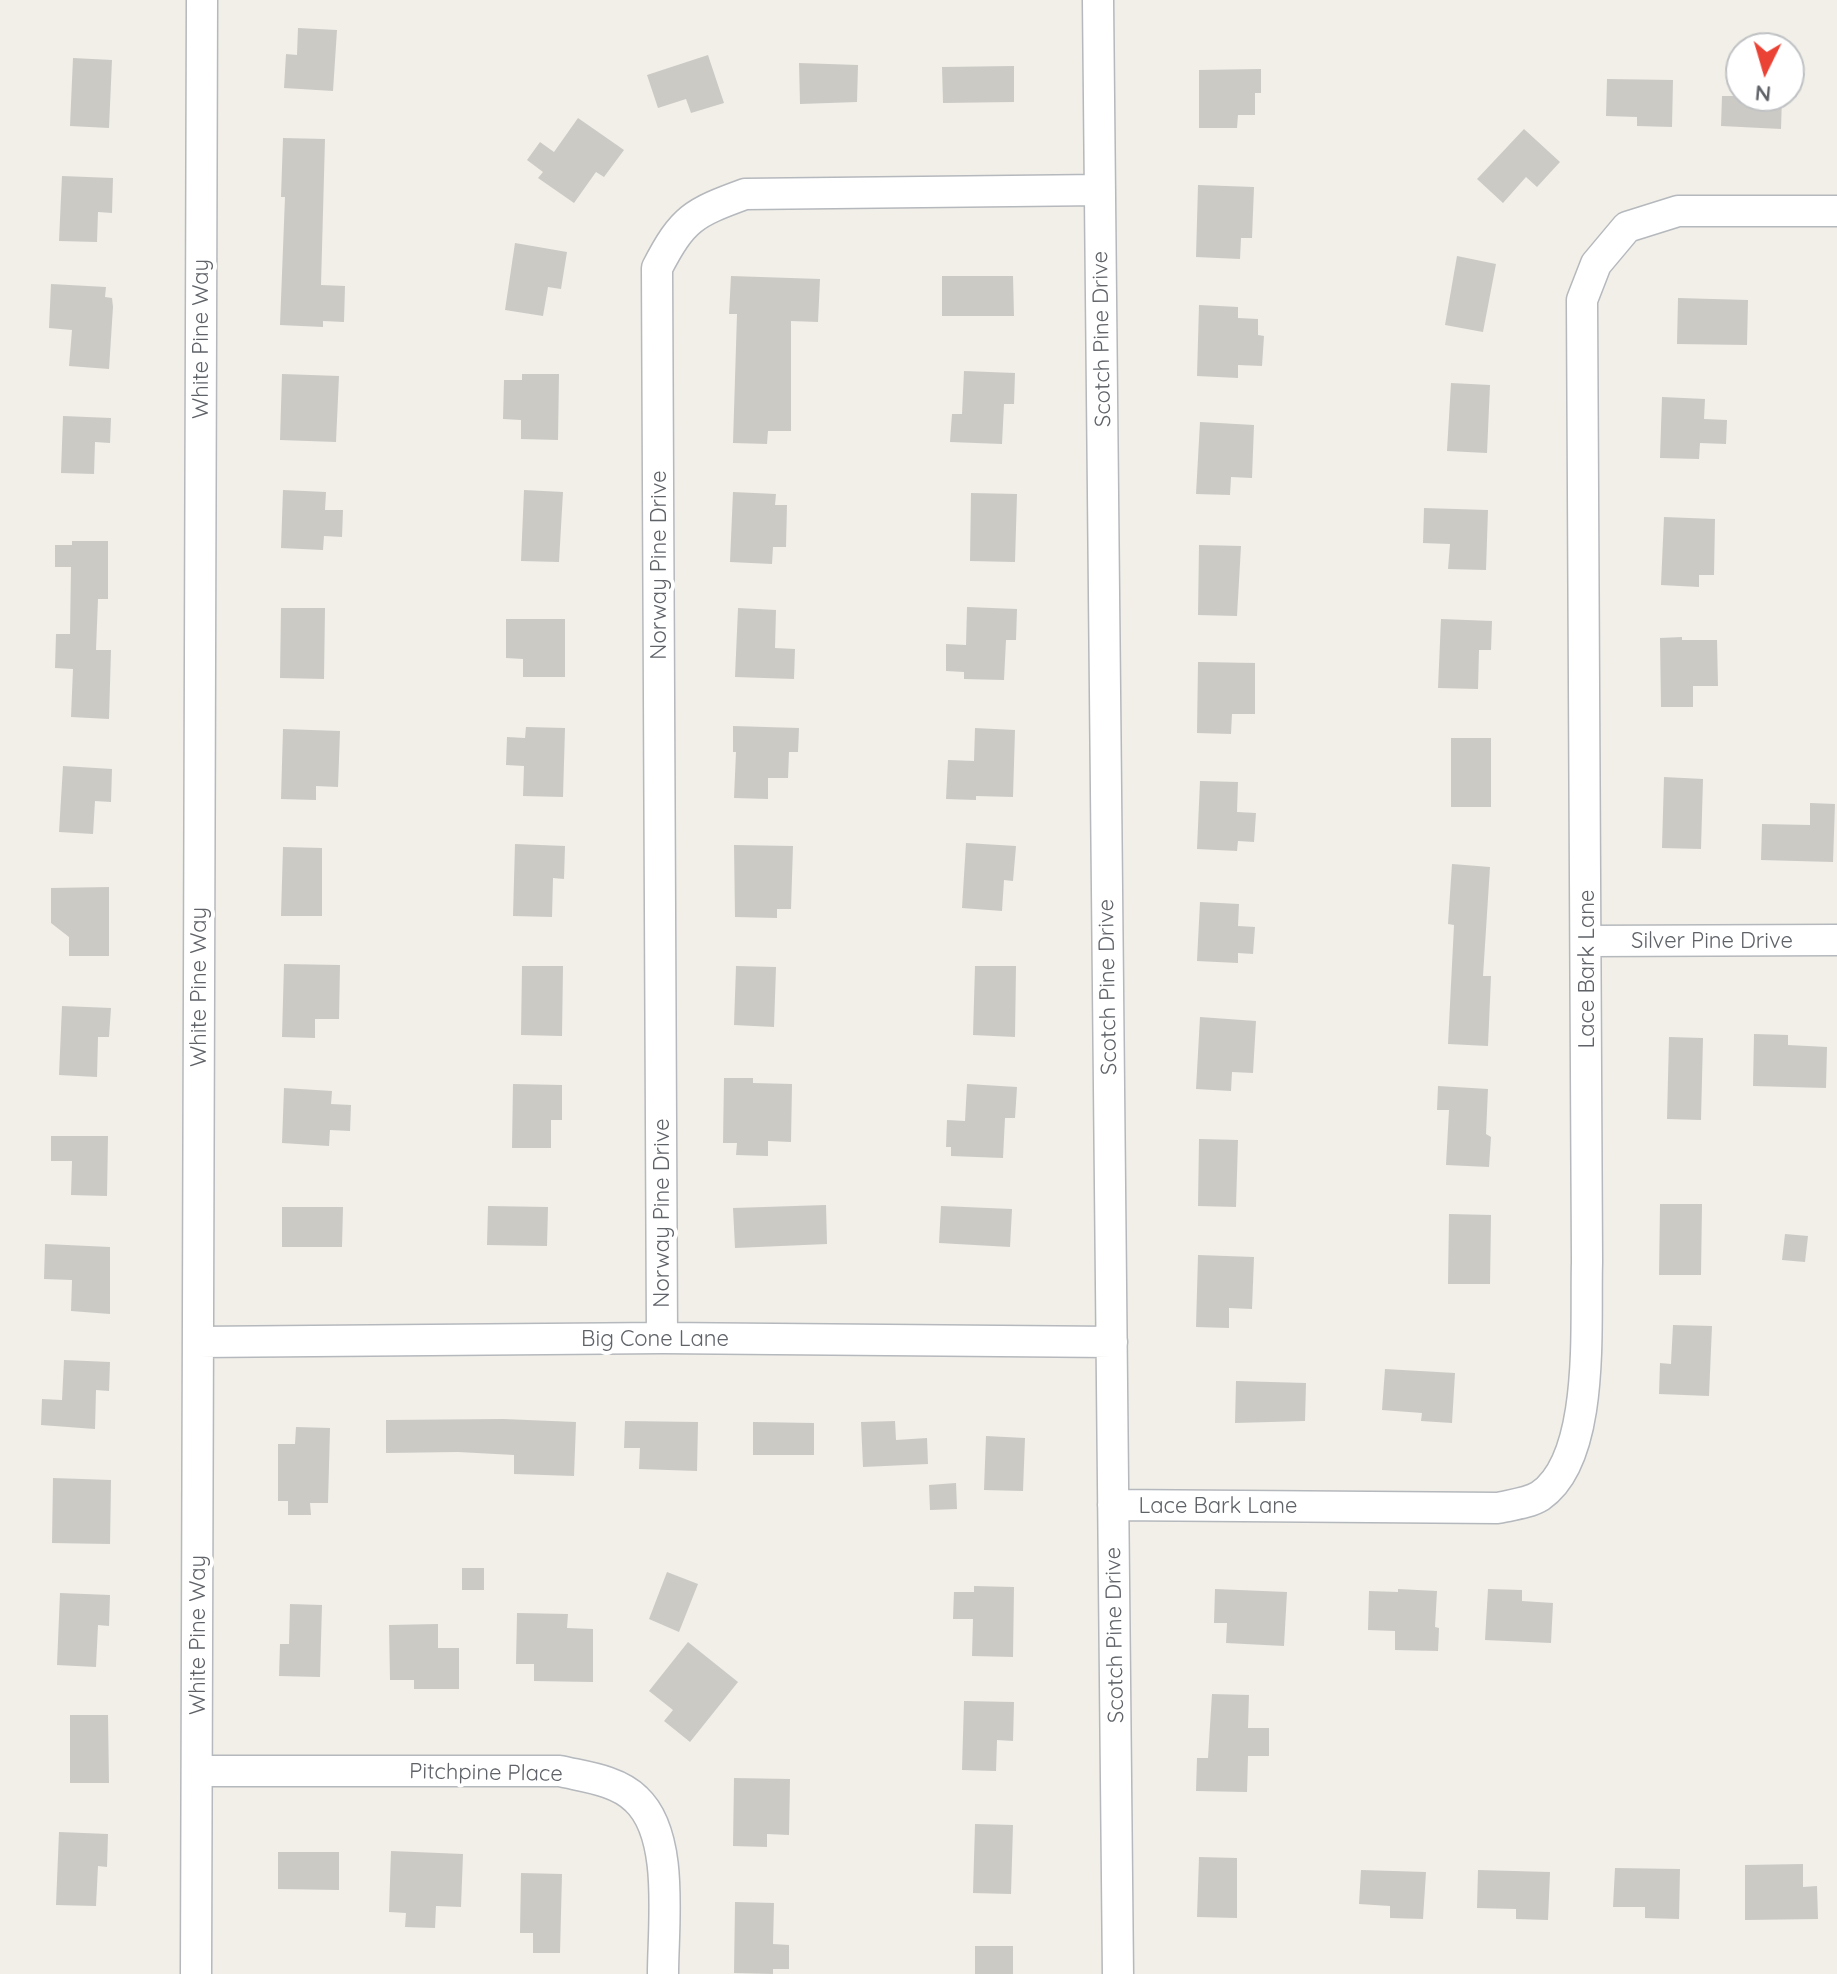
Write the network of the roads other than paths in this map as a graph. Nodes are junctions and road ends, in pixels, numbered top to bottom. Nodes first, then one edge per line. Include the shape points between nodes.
1 (202, 0) edge
2 (1098, 0) edge
3 (1100, 190) junction
4 (1837, 211) edge
5 (1837, 940) edge
6 (1587, 941) junction
7 (662, 1338) junction
8 (198, 1342) junction
9 (1112, 1342) junction
10 (1113, 1505) junction
11 (197, 1771) junction
12 (196, 1974) edge
13 (663, 1974) edge
14 (1118, 1974) edge

1 - 8 street, White Pine Way
2 - 3 street, Scotch Pine Drive
3 - 7 street, Norway Pine Drive via 745,194 702,210 675,235 657,268
3 - 9 street, Scotch Pine Drive
4 - 6 street, Lace Bark Lane via 1678,211 1627,227 1596,264 1582,300
5 - 6 street, Silver Pine Drive
6 - 10 street, Lace Bark Lane via 1583,1407 1563,1474 1538,1498 1498,1508
7 - 8 street, Big Cone Lane
7 - 9 street, Big Cone Lane
8 - 11 street, White Pine Way
9 - 10 street, Scotch Pine Drive
10 - 14 street, Scotch Pine Drive
11 - 12 street, White Pine Way
11 - 13 street, Pitchpine Place via 560,1771 603,1781 636,1798 656,1827 663,1868

